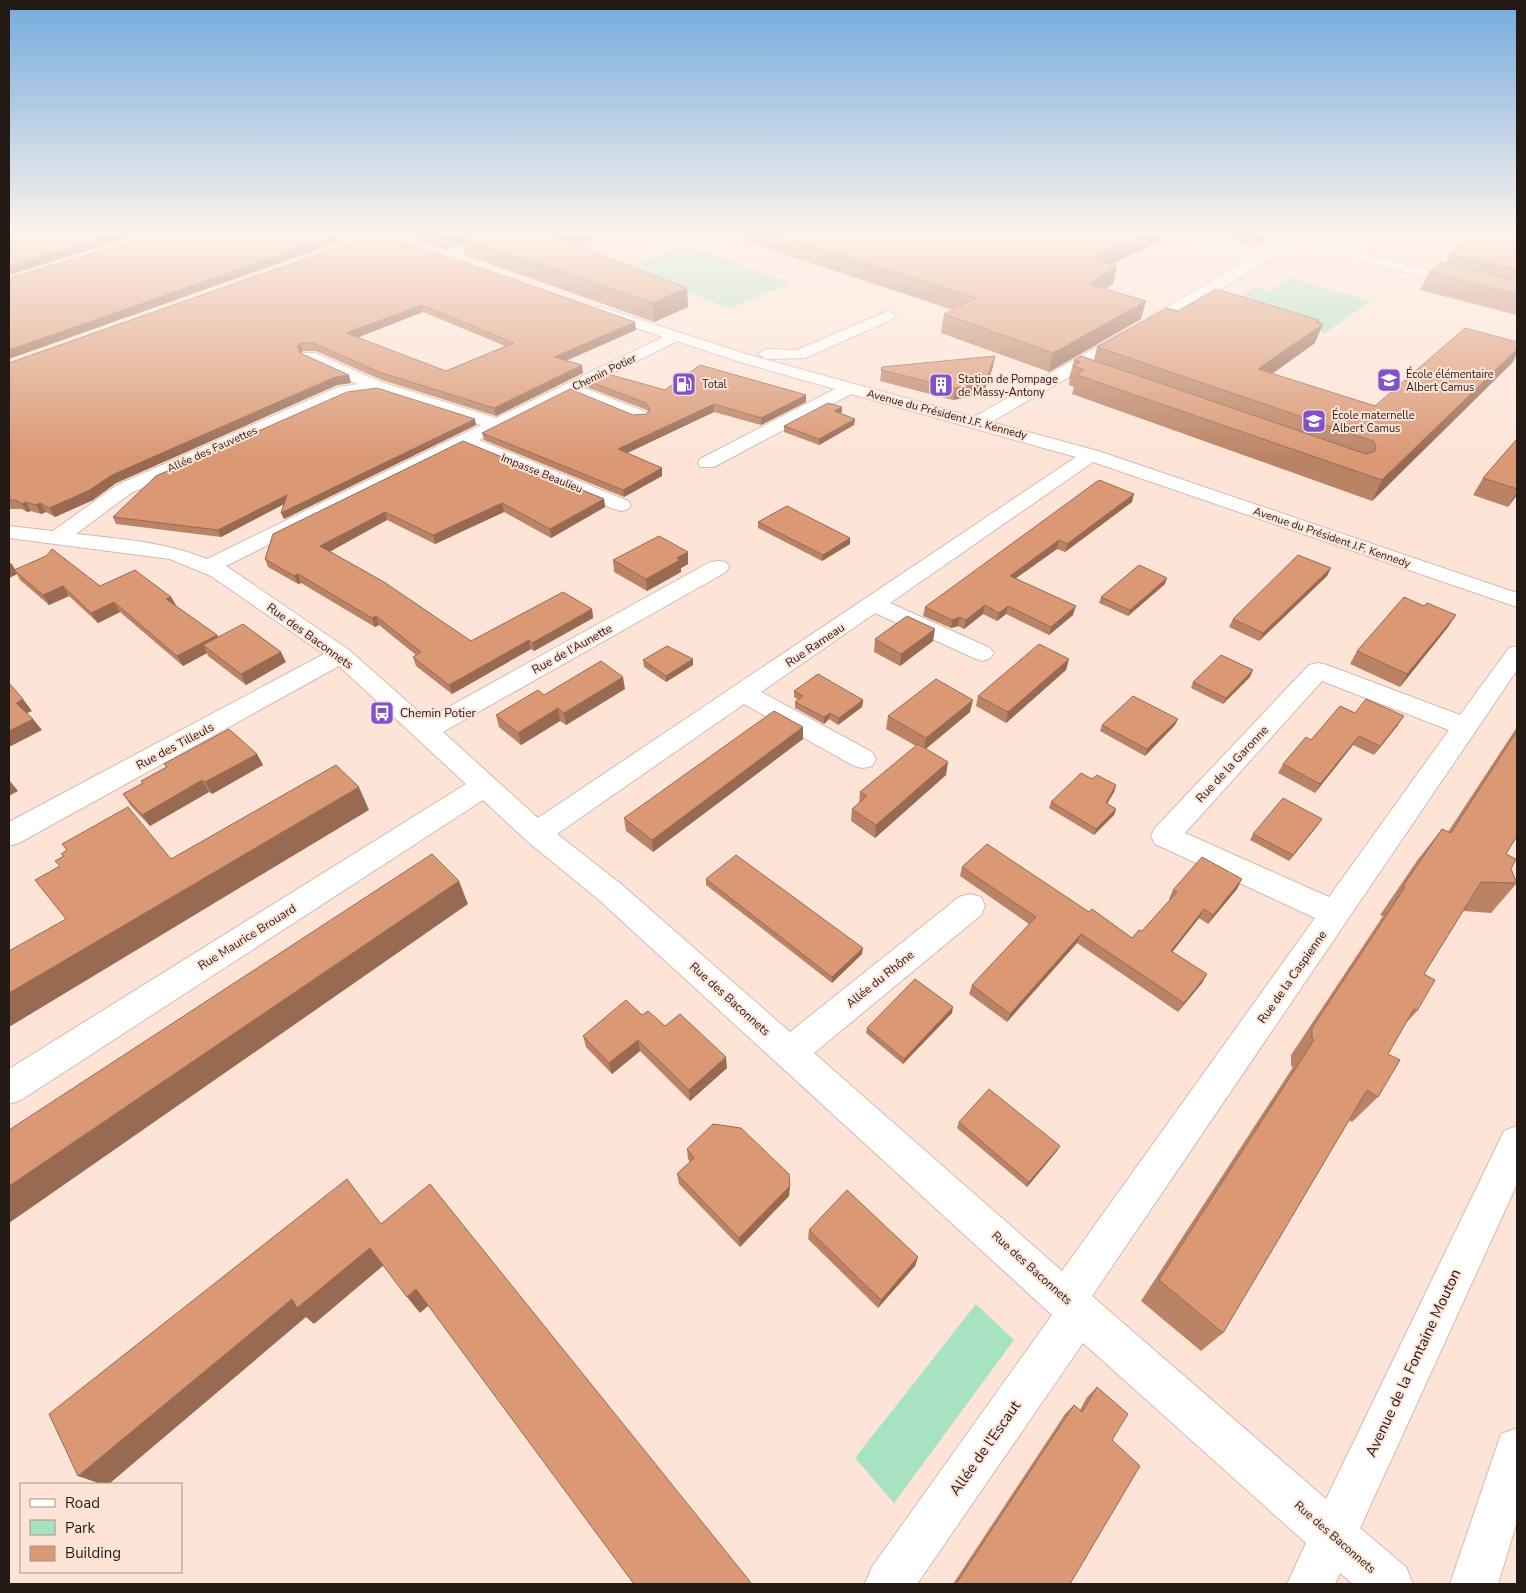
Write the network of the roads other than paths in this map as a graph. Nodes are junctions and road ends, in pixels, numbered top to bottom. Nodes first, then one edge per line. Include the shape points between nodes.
1 (594, 308) edge
2 (1178, 308) edge
3 (888, 316) dead end
4 (676, 336) junction
5 (750, 353) dead end
6 (309, 356) edge
7 (1075, 367) junction
8 (1094, 373) edge
9 (380, 387) junction
10 (852, 387) junction
11 (570, 388) junction
12 (640, 416) edge
13 (978, 422) junction
14 (497, 424) junction
15 (463, 440) junction
16 (1092, 455) junction
17 (707, 463) dead end
18 (621, 505) dead end
19 (9, 532) edge
20 (56, 538) junction
21 (209, 566) junction
22 (718, 567) dead end
23 (1517, 600) edge
24 (874, 604) junction
25 (982, 653) dead end
26 (1517, 653) edge
27 (341, 656) junction
28 (744, 693) junction
29 (1466, 727) junction
30 (426, 731) junction
31 (863, 759) dead end
32 (486, 785) junction
33 (537, 833) junction
34 (9, 835) edge
35 (970, 906) dead end
36 (1336, 914) junction
37 (790, 1052) junction
38 (9, 1088) edge
39 (1517, 1144) edge
40 (1073, 1305) junction
41 (1517, 1450) edge
42 (1334, 1535) junction
43 (889, 1584) edge
44 (1311, 1584) edge
45 (1389, 1584) edge
46 (1474, 1584) edge

1 - 4 street, Avenue du Président J.F. Kennedy
2 - 7 street
3 - 5 street via 799,355
4 - 10 street, Avenue du Président J.F. Kennedy
4 - 11 street, Chemin Potier
6 - 9 street, Allée des Fauvettes
7 - 8 street
7 - 13 street
9 - 14 street, Allée des Fauvettes
9 - 20 street, Allée des Fauvettes via 344,391 124,488
10 - 13 street, Avenue du Président J.F. Kennedy
10 - 17 street
11 - 12 street
11 - 14 street, Chemin Potier
13 - 16 street, Avenue du Président J.F. Kennedy
14 - 15 street, Chemin Potier
15 - 18 street, Impasse Beaulieu
15 - 21 street, Chemin Potier
16 - 23 street, Avenue du Président J.F. Kennedy
16 - 24 street, Rue Rameau
19 - 20 street, Rue des Baconnets
20 - 21 street, Rue des Baconnets via 145,548 176,554
21 - 27 street, Rue des Baconnets
22 - 30 street, Rue de l'Aunette
24 - 25 street
24 - 28 street, Rue Rameau
26 - 29 street, Rue de la Caspienne
27 - 30 street, Rue des Baconnets
27 - 34 street, Rue des Tilleuls
28 - 31 street
28 - 33 street, Rue Rameau
29 - 36 street, Rue de la Caspienne
29 - 36 street, Rue de la Garonne via 1318,671 1165,836
30 - 32 street, Rue des Baconnets
32 - 33 street, Rue des Baconnets
32 - 38 street, Rue Maurice Brouard
33 - 37 street, Rue des Baconnets via 610,892
35 - 37 street, Allée du Rhône
36 - 40 street, Rue de la Caspienne
37 - 40 street, Rue des Baconnets
39 - 42 street, Avenue de la Fontaine Mouton
40 - 42 street, Rue des Baconnets via 1215,1434
40 - 43 street, Allée de l'Escaut
41 - 46 street
42 - 44 street, Avenue de la Fontaine Mouton
42 - 45 street, Rue des Baconnets

